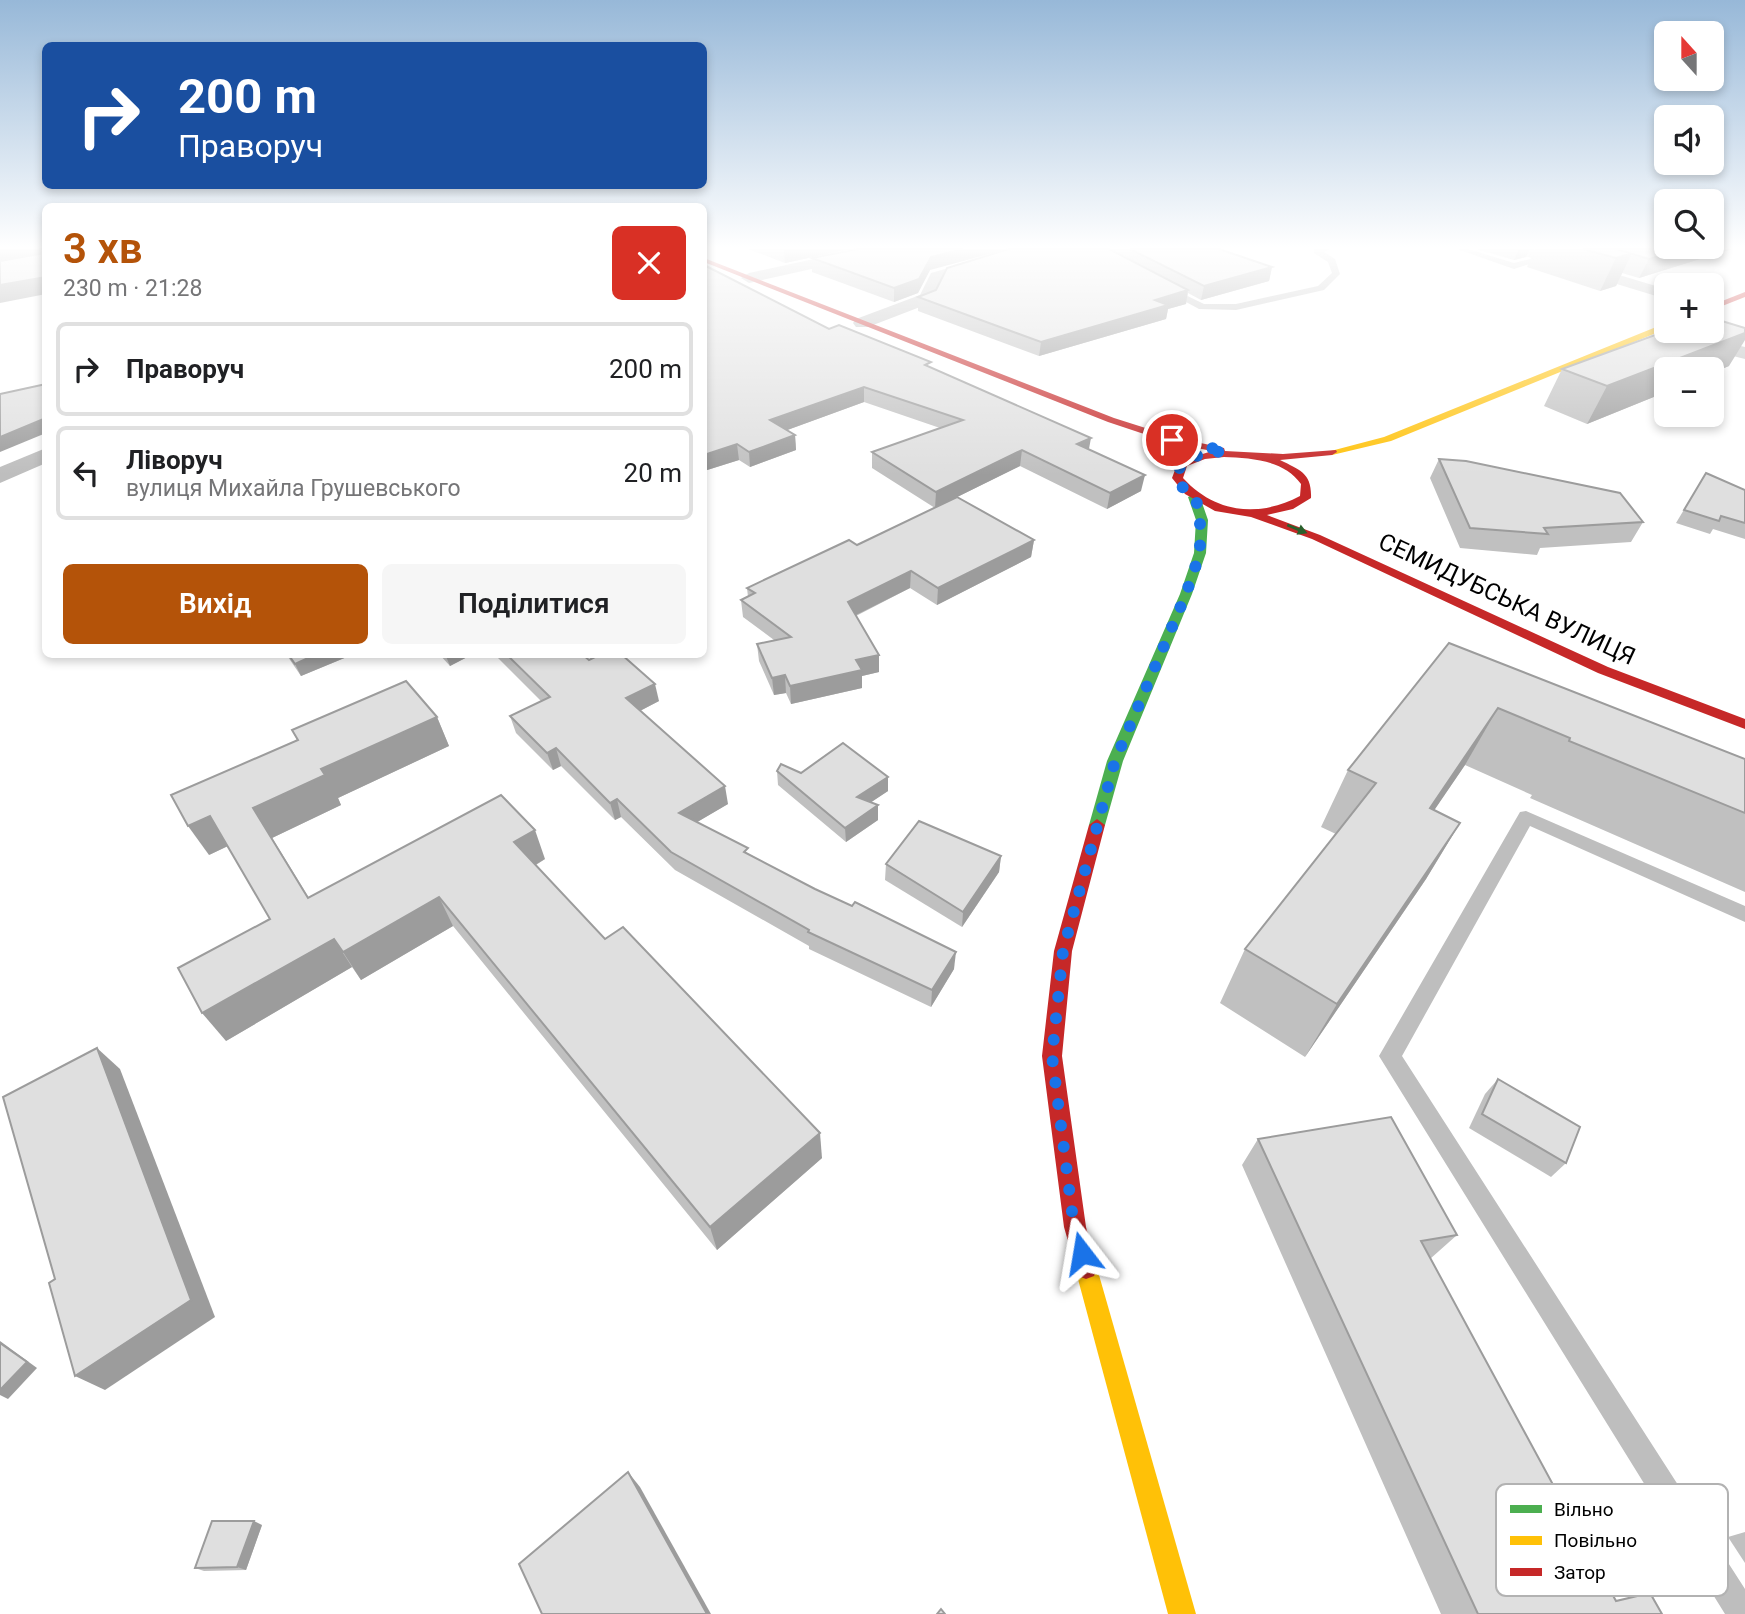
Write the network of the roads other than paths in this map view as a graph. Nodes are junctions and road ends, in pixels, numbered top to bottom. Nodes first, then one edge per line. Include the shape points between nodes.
1 (865, 324) edge
2 (1654, 331) edge
3 (1709, 343) edge
4 (1745, 353) edge
5 (1111, 420) junction
6 (1360, 447) junction
7 (1226, 451) junction
8 (42, 456) edge
9 (1265, 457) junction
10 (1177, 472) junction
11 (0, 475) edge
12 (1194, 497) junction
13 (1311, 503) junction
14 (1250, 513) junction
15 (1342, 548) junction
16 (1200, 553) junction
17 (1745, 724) edge
18 (1745, 914) edge
19 (1662, 1484) edge
20 (1728, 1589) edge
21 (1182, 1614) edge
22 (1744, 1614) edge

1 - 5 main road
2 - 6 main road
3 - 4 street
5 - 7 main road via 1175,441
5 - 10 main road via 1163,455
6 - 9 main road
6 - 13 main road via 1322,468
7 - 9 main road
7 - 10 main road via 1193,457
8 - 11 street
9 - 13 main road via 1298,473
10 - 12 main road via 1180,485
12 - 14 main road
12 - 16 main road via 1202,520
13 - 14 main road
13 - 15 main road
14 -> 15 main road, СЕМИДУБСЬКА ВУЛИЦЯ
14 - 16 main road via 1219,529
15 - 17 main road, СЕМИДУБСЬКА ВУЛИЦЯ via 1603,670
16 - 21 main road via 1115,761 1063,951 1052,1056 1074,1227
18 - 19 lane via 1526,817 1390,1056
20 - 22 lane

